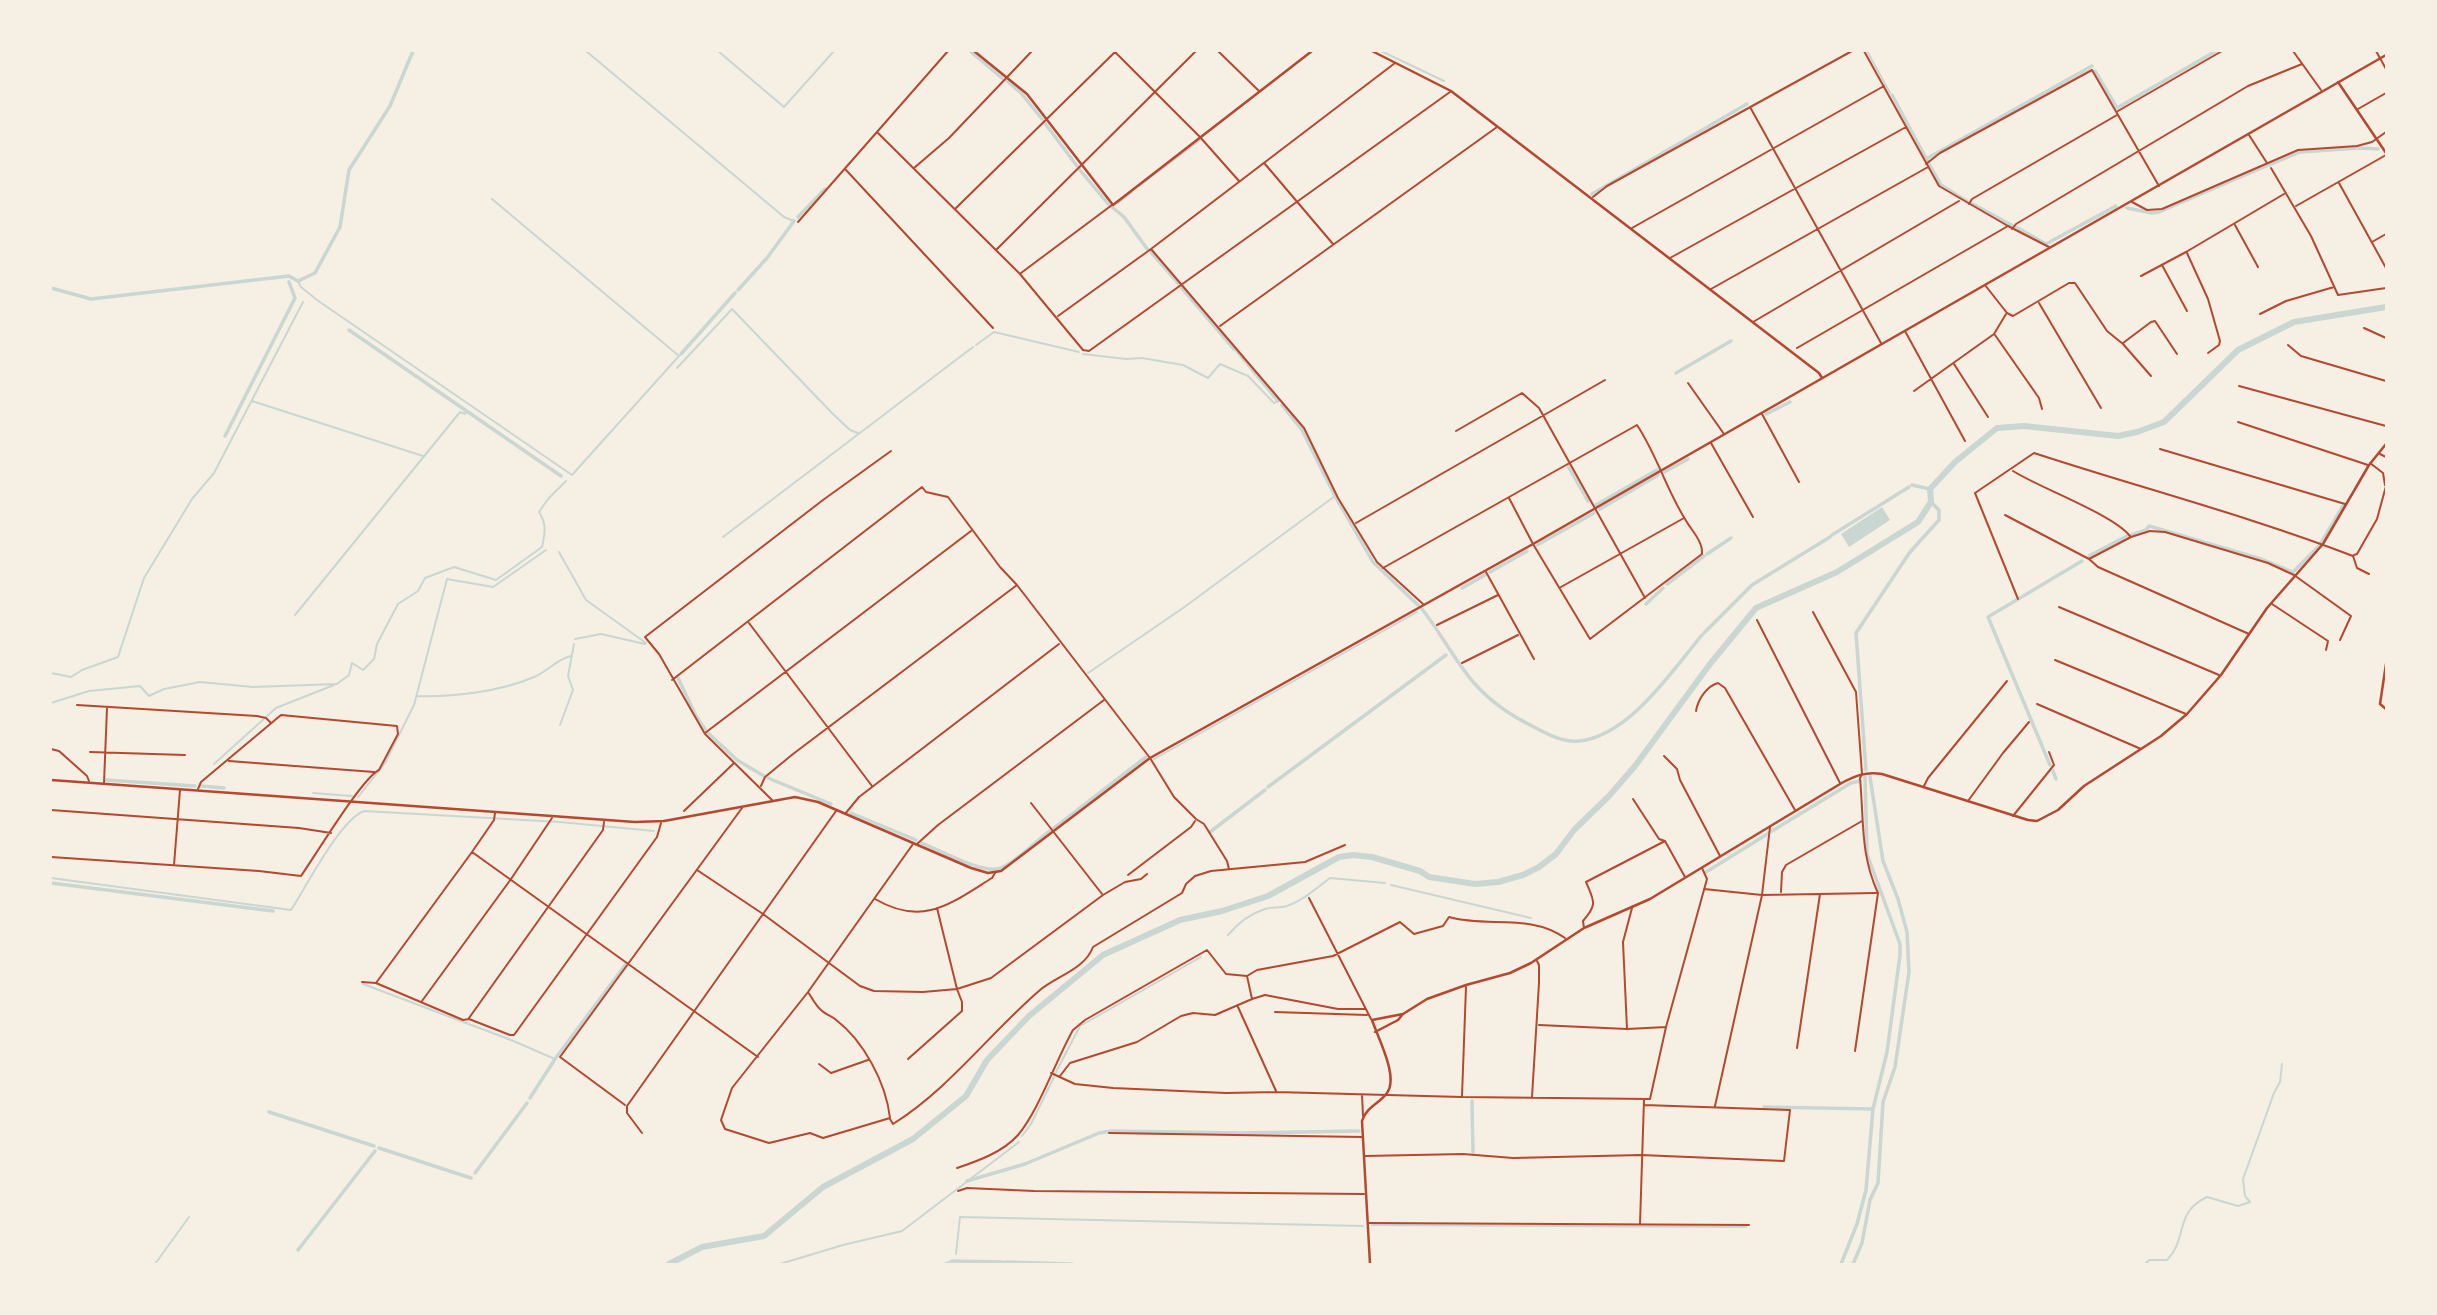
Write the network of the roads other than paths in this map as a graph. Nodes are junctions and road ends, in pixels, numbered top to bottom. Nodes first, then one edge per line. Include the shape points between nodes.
1 (947, 51) edge
2 (974, 51) edge
3 (1032, 51) edge
4 (1115, 51) edge
5 (1196, 51) edge
6 (1218, 51) edge
7 (1372, 51) edge
8 (1852, 51) edge
9 (1864, 51) edge
10 (2222, 51) edge
11 (2293, 51) edge
12 (2376, 51) edge
13 (1309, 52) edge
14 (2386, 54) edge
15 (2380, 58) junction
16 (1396, 62) junction
17 (2302, 64) junction
18 (2386, 69) edge
19 (1005, 77) junction
20 (2338, 82) junction
21 (1884, 86) junction
22 (1155, 91) junction
23 (1259, 91) junction
24 (1451, 91) junction
25 (2322, 91) junction
26 (2386, 93) edge
27 (1749, 106) junction
28 (2357, 109) junction
29 (2118, 113) junction
30 (1045, 118) junction
31 (1497, 126) junction
32 (1906, 127) junction
33 (877, 132) junction
34 (2386, 132) edge
35 (2249, 134) junction
36 (1200, 137) junction
37 (2377, 138) junction
38 (1772, 149) junction
39 (2138, 150) junction
40 (2386, 154) edge
41 (1264, 163) junction
42 (2267, 163) junction
43 (1926, 164) junction
44 (1080, 165) junction
45 (1928, 167) junction
46 (845, 168) junction
47 (915, 168) junction
48 (2271, 169) dead end
49 (1239, 182) junction
50 (2338, 182) junction
51 (2159, 186) junction
52 (1794, 188) junction
53 (2285, 193) junction
54 (1592, 198) junction
55 (1960, 200) junction
56 (1297, 202) junction
57 (2131, 202) junction
58 (1968, 204) junction
59 (1113, 205) junction
60 (2295, 207) junction
61 (955, 209) junction
62 (798, 222) dead end
63 (2234, 224) junction
64 (2008, 226) junction
65 (1631, 228) junction
66 (1817, 229) junction
67 (2012, 229) junction
68 (2386, 234) edge
69 (2371, 243) junction
70 (1333, 244) junction
71 (2050, 247) junction
72 (1151, 249) junction
73 (996, 251) junction
74 (2186, 252) junction
75 (1670, 258) junction
76 (2162, 264) junction
77 (2258, 267) dead end
78 (2386, 268) edge
79 (1840, 270) junction
80 (1020, 274) junction
81 (2141, 276) dead end
82 (1182, 284) junction
83 (1984, 284) junction
84 (2335, 287) junction
85 (2386, 288) edge
86 (1711, 290) junction
87 (2038, 302) junction
88 (1863, 310) junction
89 (2187, 311) dead end
90 (2007, 313) junction
91 (2260, 314) dead end
92 (1057, 318) junction
93 (1752, 322) junction
94 (1219, 327) junction
95 (993, 328) dead end
96 (2364, 328) dead end
97 (1904, 330) junction
98 (1994, 334) junction
99 (2386, 338) edge
100 (1881, 343) junction
101 (2123, 344) junction
102 (2288, 345) dead end
103 (1797, 348) dead end
104 (2208, 352) dead end
105 (2177, 354) dead end
106 (1954, 363) junction
107 (2151, 376) dead end
108 (1822, 378) junction
109 (1929, 379) junction
110 (1605, 380) dead end
111 (2386, 381) edge
112 (1688, 383) dead end
113 (2239, 386) dead end
114 (1914, 391) dead end
115 (2101, 408) dead end
116 (2042, 409) dead end
117 (1762, 413) junction
118 (1543, 416) junction
119 (1988, 416) dead end
120 (2238, 422) dead end
121 (2386, 426) edge
122 (1456, 431) dead end
123 (1724, 435) junction
124 (1965, 441) dead end
125 (1711, 442) junction
126 (2386, 444) edge
127 (2160, 449) dead end
128 (891, 451) dead end
129 (2380, 453) junction
130 (2386, 457) edge
131 (1569, 463) junction
132 (2370, 464) junction
133 (2012, 470) junction
134 (1660, 471) junction
135 (1799, 482) dead end
136 (2386, 486) edge
137 (1509, 498) junction
138 (2346, 504) junction
139 (1595, 508) junction
140 (2005, 515) dead end
141 (1753, 517) dead end
142 (1684, 518) junction
143 (1355, 524) junction
144 (973, 530) junction
145 (2131, 537) junction
146 (1533, 544) junction
147 (2323, 544) junction
148 (1620, 554) junction
149 (2353, 556) junction
150 (2089, 559) junction
151 (1383, 568) junction
152 (1485, 571) junction
153 (2369, 574) dead end
154 (2294, 575) junction
155 (1017, 585) junction
156 (1560, 588) junction
157 (1499, 594) junction
158 (1646, 599) junction
159 (2018, 599) dead end
160 (2271, 604) junction
161 (1422, 606) junction
162 (2059, 607) dead end
163 (1813, 612) dead end
164 (1757, 620) dead end
165 (748, 622) junction
166 (1437, 625) dead end
167 (1519, 634) junction
168 (2250, 634) junction
169 (2340, 640) dead end
170 (1060, 643) junction
171 (2326, 650) dead end
172 (1534, 659) dead end
173 (2054, 660) dead end
174 (1462, 663) dead end
175 (2386, 664) edge
176 (786, 671) junction
177 (2221, 675) junction
178 (672, 680) junction
179 (2007, 681) dead end
180 (1105, 699) junction
181 (2036, 704) dead end
182 (77, 705) dead end
183 (107, 707) junction
184 (2386, 709) edge
185 (1696, 711) dead end
186 (2186, 714) junction
187 (2029, 722) dead end
188 (271, 724) junction
189 (829, 728) junction
190 (705, 734) junction
191 (51, 748) edge
192 (2142, 749) junction
193 (90, 752) dead end
194 (2049, 752) dead end
195 (105, 753) junction
196 (185, 755) dead end
197 (1664, 756) dead end
198 (1150, 758) junction
199 (228, 761) junction
200 (734, 763) junction
201 (374, 772) junction
202 (1862, 774) junction
203 (51, 780) edge
204 (90, 783) junction
205 (104, 784) junction
206 (1840, 784) junction
207 (873, 786) junction
208 (1924, 787) junction
209 (761, 788) junction
210 (180, 789) junction
211 (197, 790) junction
212 (1633, 799) dead end
213 (352, 801) junction
214 (773, 801) junction
215 (1968, 802) junction
216 (1031, 803) dead end
217 (743, 807) junction
218 (51, 810) edge
219 (1795, 810) junction
220 (684, 811) dead end
221 (836, 811) junction
222 (495, 813) junction
223 (844, 814) junction
224 (2013, 816) junction
225 (553, 817) junction
226 (177, 819) junction
227 (1196, 819) junction
228 (605, 820) junction
229 (1863, 820) junction
230 (661, 822) junction
231 (1770, 827) junction
232 (1052, 832) junction
233 (331, 833) junction
234 (1665, 841) junction
235 (915, 844) junction
236 (1345, 845) dead end
237 (472, 852) junction
238 (51, 857) edge
239 (1721, 857) junction
240 (174, 866) junction
241 (1702, 868) junction
242 (1229, 869) junction
243 (697, 870) junction
244 (996, 872) junction
245 (1147, 874) dead end
246 (1128, 875) dead end
247 (1686, 878) junction
248 (511, 879) junction
249 (1704, 889) junction
250 (1878, 892) junction
251 (1781, 894) junction
252 (1820, 894) junction
253 (1103, 895) junction
254 (1762, 895) junction
255 (874, 898) junction
256 (1309, 898) dead end
257 (550, 907) junction
258 (1632, 907) junction
259 (937, 908) junction
260 (763, 914) junction
261 (1584, 928) junction
262 (587, 934) junction
263 (1566, 939) junction
264 (1338, 952) junction
265 (1536, 960) junction
266 (828, 962) junction
267 (629, 963) junction
268 (1247, 976) junction
269 (362, 982) dead end
270 (376, 983) junction
271 (1466, 985) junction
272 (957, 989) junction
273 (808, 992) junction
274 (1252, 999) junction
275 (421, 1002) junction
276 (1238, 1006) junction
277 (1365, 1009) junction
278 (694, 1011) junction
279 (1275, 1012) dead end
280 (1403, 1014) junction
281 (1368, 1015) junction
282 (469, 1019) junction
283 (1371, 1020) junction
284 (1538, 1025) junction
285 (1665, 1027) junction
286 (1627, 1029) junction
287 (1376, 1031) junction
288 (1797, 1048) dead end
289 (1855, 1051) dead end
290 (758, 1056) junction
291 (908, 1059) dead end
292 (869, 1060) junction
293 (819, 1064) dead end
294 (1051, 1073) junction
295 (1060, 1077) junction
296 (1276, 1092) junction
297 (1362, 1094) junction
298 (1386, 1094) junction
299 (1462, 1097) junction
300 (1532, 1097) junction
301 (1644, 1099) junction
302 (1644, 1105) junction
303 (627, 1106) junction
304 (1715, 1107) junction
305 (1363, 1116) junction
306 (890, 1118) junction
307 (642, 1133) dead end
308 (1110, 1133) dead end
309 (1363, 1137) junction
310 (1364, 1156) junction
311 (1641, 1156) junction
312 (957, 1168) dead end
313 (958, 1191) dead end
314 (1365, 1194) junction
315 (1640, 1224) junction
316 (1367, 1225) junction
317 (1749, 1225) dead end
318 (1370, 1264) edge

1 - 33 street
2 - 19 main road
3 - 19 street
4 - 22 street
4 - 30 street
5 - 22 street
6 - 23 street
7 - 16 main road
8 - 27 street
9 - 21 street
10 - 29 street
11 - 17 street
12 - 15 street
13 - 23 main road
14 - 15 main road
15 - 18 street
15 - 20 main road
16 - 24 main road
16 - 41 street
17 - 25 street
17 - 39 street via 2248,86
19 - 30 main road via 1027,94
19 - 47 street
20 - 25 main road
20 - 28 main road
21 - 32 street
21 - 38 street
22 - 36 street
22 - 44 street
23 - 36 main road
24 - 31 main road
24 - 56 street
25 - 35 main road
26 - 28 street
27 - 38 street
27 - 54 street
28 - 37 main road
29 - 39 street
29 - 43 street via 2092,70
29 - 58 street
30 - 44 main road
30 - 61 street
31 - 54 main road
31 - 70 street
32 - 43 street
32 - 52 street
33 - 46 street
33 - 47 street
34 - 37 street
35 - 42 street
35 - 51 main road
36 - 49 street
36 - 59 main road
37 - 40 main road
37 - 42 street via 2357,146 2298,150
38 - 52 street
38 - 65 street
39 - 51 street
39 - 67 street
40 - 50 street
41 - 49 street
41 - 56 street
42 - 57 street via 2162,209 2147,210
43 - 45 street
44 - 59 main road
44 - 73 street
45 - 55 street via 1939,186
45 - 66 street
46 - 62 street
46 - 95 street
47 - 61 street
48 - 53 street
49 - 72 street
50 - 60 street
50 - 69 street
51 - 57 main road
52 - 66 street
52 - 75 street
53 - 60 street
53 - 63 street
54 - 65 main road
55 - 58 street
55 - 79 street
56 - 70 street
56 - 82 street
57 - 71 main road
58 - 64 street
59 - 80 street
60 - 84 street
61 - 73 street
63 - 74 street
63 - 77 street
64 - 67 street
64 - 88 street
65 - 75 main road
66 - 79 street
66 - 86 street
67 - 71 street
68 - 69 street
69 - 78 street
70 - 94 street
71 - 83 main road
72 - 82 street
72 - 92 street
73 - 80 street
74 - 76 street
74 - 104 street via 2208,299 2220,341
75 - 86 main road
76 - 81 street
76 - 89 street
79 - 88 street
79 - 93 street
80 - 92 street
82 - 92 street via 1089,351 1083,350
82 - 94 street
83 - 90 street
83 - 97 main road
84 - 85 street via 2339,295
84 - 91 street
86 - 93 main road
87 - 90 street via 2015,316
87 - 101 street via 2075,283 2107,331
87 - 115 street
88 - 100 street
88 - 103 street
90 - 98 street
93 - 108 main road
94 - 143 street via 1309,435
96 - 99 street
97 - 100 main road
97 - 109 street
98 - 106 street
98 - 116 street
100 - 108 main road
101 - 105 street via 2155,321
101 - 107 street
102 - 111 street via 2301,356
106 - 109 street
106 - 119 street
108 - 117 main road
109 - 114 street
109 - 124 street
110 - 118 street
112 - 123 street
113 - 121 street
117 - 123 main road
117 - 135 street
118 - 122 street via 1522,393
118 - 131 street
118 - 143 street
120 - 132 street
123 - 125 main road
125 - 134 main road
125 - 141 street
126 - 129 main road
127 - 138 street
128 - 178 street via 645,637
129 - 130 street
129 - 132 main road
131 - 134 street via 1637,425
131 - 137 street
131 - 139 street
132 - 136 street via 2383,473
132 - 138 main road
133 - 145 street
133 - 147 street via 2034,453
133 - 159 street via 1975,494
134 - 139 main road
134 - 142 street
136 - 149 street via 2377,519
137 - 146 street
137 - 151 street
138 - 147 main road
139 - 146 main road
139 - 148 street
140 - 150 street
142 - 148 street
142 - 158 street via 1702,554
143 - 151 street
144 - 155 street
144 - 165 street via 948,497 922,487
144 - 176 street
145 - 150 street
145 - 154 street via 2165,532
146 - 152 main road
146 - 156 street
147 - 149 street
147 - 154 main road
148 - 156 street
148 - 158 street
149 - 153 street via 2357,568
150 - 168 street
151 - 161 street
152 - 157 street
152 - 161 main road
154 - 160 main road
154 - 169 street via 2351,616
155 - 170 street
155 - 189 street
156 - 158 street via 1590,639
157 - 166 street
157 - 167 street
160 - 168 main road
160 - 171 street via 2328,642
161 - 198 main road
162 - 177 street
163 - 202 street via 1856,692
164 - 206 street
165 - 176 street
165 - 178 street
167 - 172 street
167 - 174 street
168 - 177 main road
170 - 180 street
170 - 207 street
173 - 186 street
175 - 184 main road via 2380,704
176 - 189 street
176 - 190 street
177 - 186 main road
178 - 190 street
179 - 208 street
180 - 198 street
180 - 235 street
181 - 192 street
182 - 183 street
183 - 188 street via 194,710 266,718
183 - 195 street
185 - 219 street via 1713,684 1725,688
186 - 192 main road
187 - 215 street
188 - 199 street
188 - 201 street via 281,715 397,726 398,734
189 - 207 street
189 - 209 street via 765,777
190 - 200 street
191 - 204 street
192 - 224 main road via 2084,786 2047,817 2037,821
193 - 195 street
194 - 224 street via 2054,765
195 - 196 street
195 - 205 street
197 - 239 street via 1677,769
198 - 227 street via 1174,797
198 - 232 main road
199 - 201 street
199 - 211 street
200 - 209 street
200 - 220 street
201 - 213 street
202 - 206 main road
202 - 208 main road via 1872,772
202 - 229 street
203 - 204 main road
204 - 205 main road
205 - 210 main road
206 - 219 main road
207 - 223 street
208 - 215 main road
209 - 214 street
210 - 211 main road
210 - 226 street
211 - 213 main road
212 - 234 street via 1659,839
213 - 222 main road
213 - 233 street
214 - 217 main road
214 - 221 main road via 804,798
215 - 224 main road
216 - 232 street
217 - 230 main road
217 - 243 street
218 - 226 street
219 - 231 main road
221 - 223 main road
221 - 260 street
222 - 225 main road
222 - 237 street
223 - 235 main road
225 - 228 main road
225 - 248 street
226 - 233 street
226 - 240 street
227 - 242 street via 1204,824
227 - 246 street
228 - 230 main road
228 - 257 street via 603,830
229 - 250 street via 1866,862
229 - 251 street via 1786,864
230 - 262 street via 657,837
231 - 239 main road
231 - 254 street
232 - 244 main road
232 - 253 street
233 - 240 street via 301,877
234 - 247 street
234 - 261 street via 1586,881 1594,901
235 - 244 main road via 971,868
235 - 255 street
236 - 242 street via 1305,862
237 - 248 street
237 - 270 street
238 - 240 street
239 - 241 main road
241 - 247 main road
241 - 249 street via 1707,879
242 - 306 street via 1195,876 1182,893 1093,947 1086,959 1030,999 920,1107 893,1124
243 - 260 street
243 - 267 street
244 - 259 street
245 - 253 street
247 - 258 main road
248 - 257 street
248 - 275 street
249 - 254 street
249 - 285 street
250 - 252 street
250 - 289 street
251 - 252 street
251 - 254 street
252 - 288 street
253 - 272 street via 991,978
254 - 304 street
255 - 259 street via 908,913
255 - 266 street
256 - 264 street
257 - 262 street
257 - 282 street
258 - 261 main road
258 - 286 street via 1623,942
259 - 272 street
260 - 266 street
260 - 278 street
261 - 263 main road
262 - 267 street
262 - 282 street via 514,1035
263 - 264 street via 1514,921 1449,917 1443,926 1414,934 1400,922
263 - 265 main road
264 - 268 street
264 - 277 street
265 - 271 main road
265 - 284 street
266 - 272 street via 874,991
266 - 273 street
267 - 278 street
267 - 303 street via 560,1057
268 - 274 street
268 - 294 street via 1226,974 1207,950 1084,1020 1073,1030
269 - 270 street
270 - 275 street
271 - 280 main road via 1427,999
271 - 299 street
272 - 291 street via 962,1011
273 - 290 street
273 - 292 street
274 - 276 street
274 - 277 street via 1274,996 1338,1009
275 - 282 street
276 - 295 street via 1215,1015 1181,1016 1137,1042 1070,1063
276 - 296 street
277 - 281 street
278 - 290 street
278 - 303 street
279 - 281 street
280 - 283 main road
280 - 287 main road
281 - 283 street
283 - 287 main road
284 - 286 street
284 - 300 street
285 - 286 street
285 - 301 street via 1650,1099
287 - 298 main road via 1392,1079
290 - 306 street via 732,1088 720,1120 725,1129 769,1143 810,1133 823,1138
292 - 293 street via 831,1073
292 - 306 street via 888,1102
294 - 295 street
294 - 312 street via 1017,1137 984,1159
295 - 296 street via 1075,1084 1113,1088
296 - 297 street
297 - 298 street
297 - 305 street
298 - 299 street
298 - 305 main road
299 - 300 street
300 - 301 street
301 - 302 street
302 - 304 street
302 - 311 street
303 - 307 street
304 - 311 street via 1790,1110 1784,1161
305 - 309 main road
308 - 309 street
309 - 310 main road
310 - 311 street
310 - 314 main road
311 - 315 street
313 - 314 street
314 - 316 main road
315 - 316 street
315 - 317 street
316 - 318 main road

